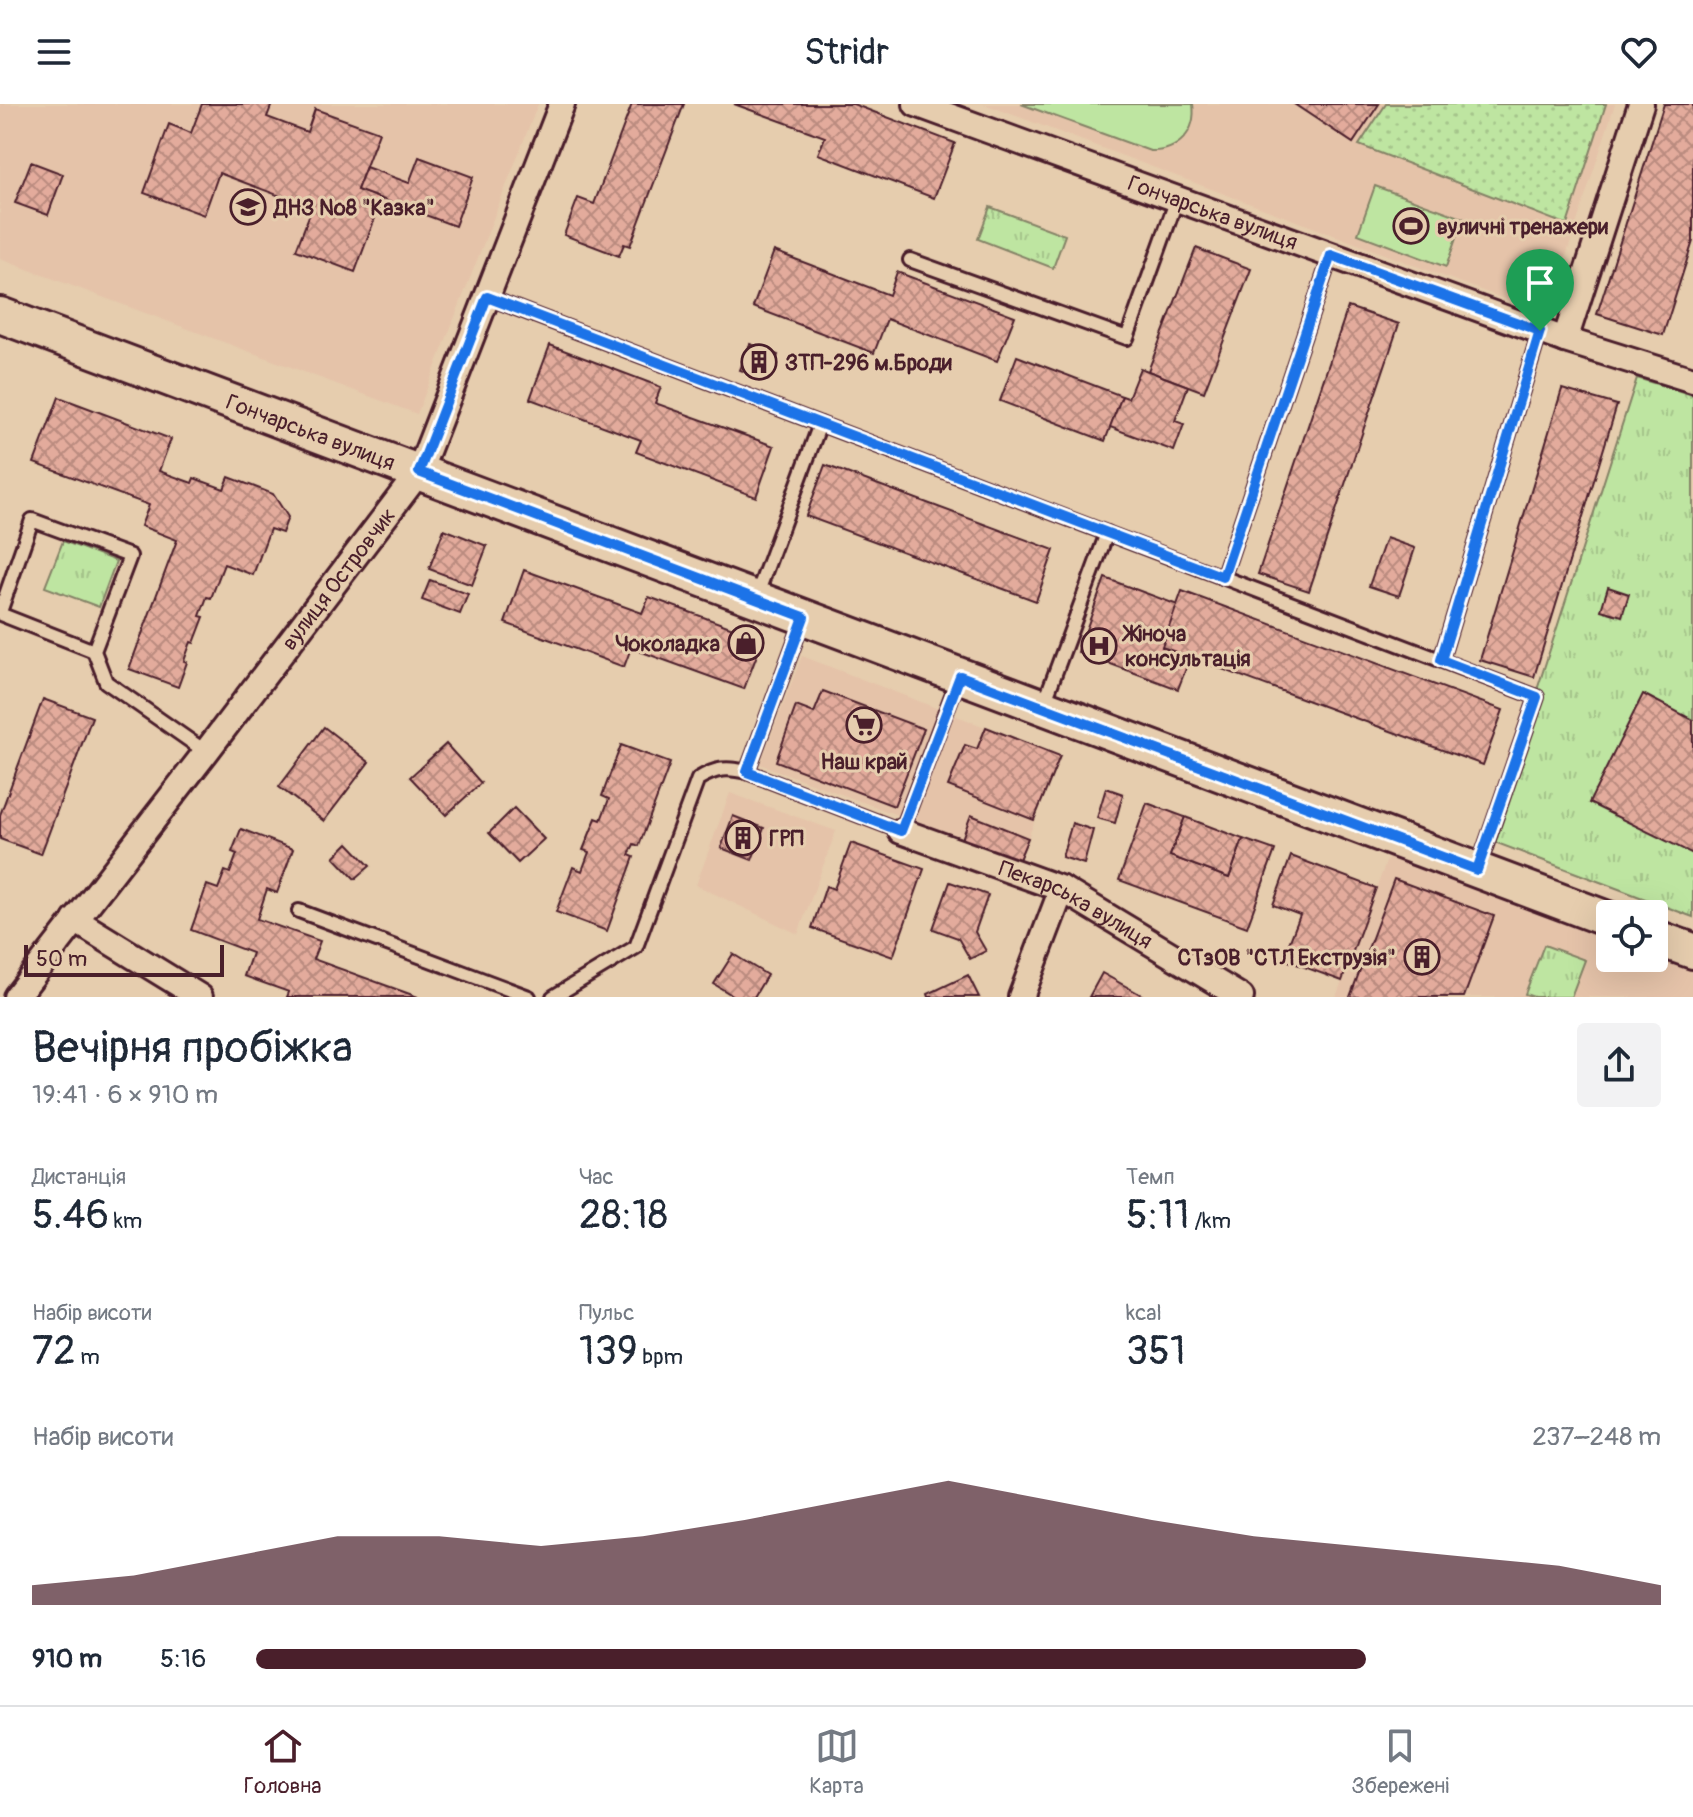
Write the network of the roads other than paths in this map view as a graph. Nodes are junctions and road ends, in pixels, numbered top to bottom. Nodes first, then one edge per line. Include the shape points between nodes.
1 (562, 104) edge
2 (916, 104) edge
3 (1641, 104) edge
4 (1177, 199) junction
5 (1331, 255) junction
6 (910, 260) dead end
7 (487, 297) junction
8 (0, 315) edge
9 (1540, 331) junction
10 (1565, 340) junction
11 (1693, 380) edge
12 (820, 424) junction
13 (419, 472) junction
14 (1107, 533) junction
15 (1223, 577) junction
16 (755, 599) junction
17 (0, 613) edge
18 (804, 617) junction
19 (94, 651) junction
20 (1441, 660) junction
21 (960, 676) junction
22 (1043, 707) junction
23 (206, 752) junction
24 (747, 772) junction
25 (901, 831) junction
26 (1477, 870) junction
27 (1062, 889) junction
28 (299, 911) dead end
29 (1596, 915) edge
30 (75, 920) junction
31 (1668, 942) edge
32 (1693, 951) edge
33 (16, 997) edge
34 (200, 997) edge
35 (529, 997) edge
36 (553, 997) edge
37 (1021, 997) edge
38 (1241, 997) edge

1 - 7 street, вулиця Островчик
2 - 4 street, Гончарська вулиця
3 - 10 street
4 - 5 street, Гончарська вулиця
4 - 6 lane via 1127,338
5 - 9 street, Гончарська вулиця
5 - 15 lane
7 - 12 lane
7 - 13 street, вулиця Островчик
8 - 13 main road, Гончарська вулиця
9 - 10 street, Гончарська вулиця
9 - 20 lane
10 - 11 street, Гончарська вулиця
12 - 14 lane
12 - 16 lane
13 - 16 main road, Гончарська вулиця
13 - 23 street, вулиця Островчик
14 - 15 lane
14 - 22 lane
15 - 20 lane
16 - 18 main road, Гончарська вулиця
17 - 19 lane
17 - 19 lane via 32,520 130,556
18 - 21 main road, Гончарська вулиця
18 - 24 lane
19 - 23 lane via 106,682
20 - 26 lane via 1537,697
21 - 22 main road, Гончарська вулиця
21 - 25 lane
22 - 26 main road, Гончарська вулиця
23 - 30 street, вулиця Островчик
24 - 25 lane
24 - 36 lane via 723,768 698,779 636,947
25 - 27 street, Пекарська вулиця
26 - 29 main road, Гончарська вулиця
27 - 37 street
27 - 38 street, Пекарська вулиця
28 - 35 lane
30 - 33 street, вулиця Островчик
30 - 34 street
31 - 32 main road

